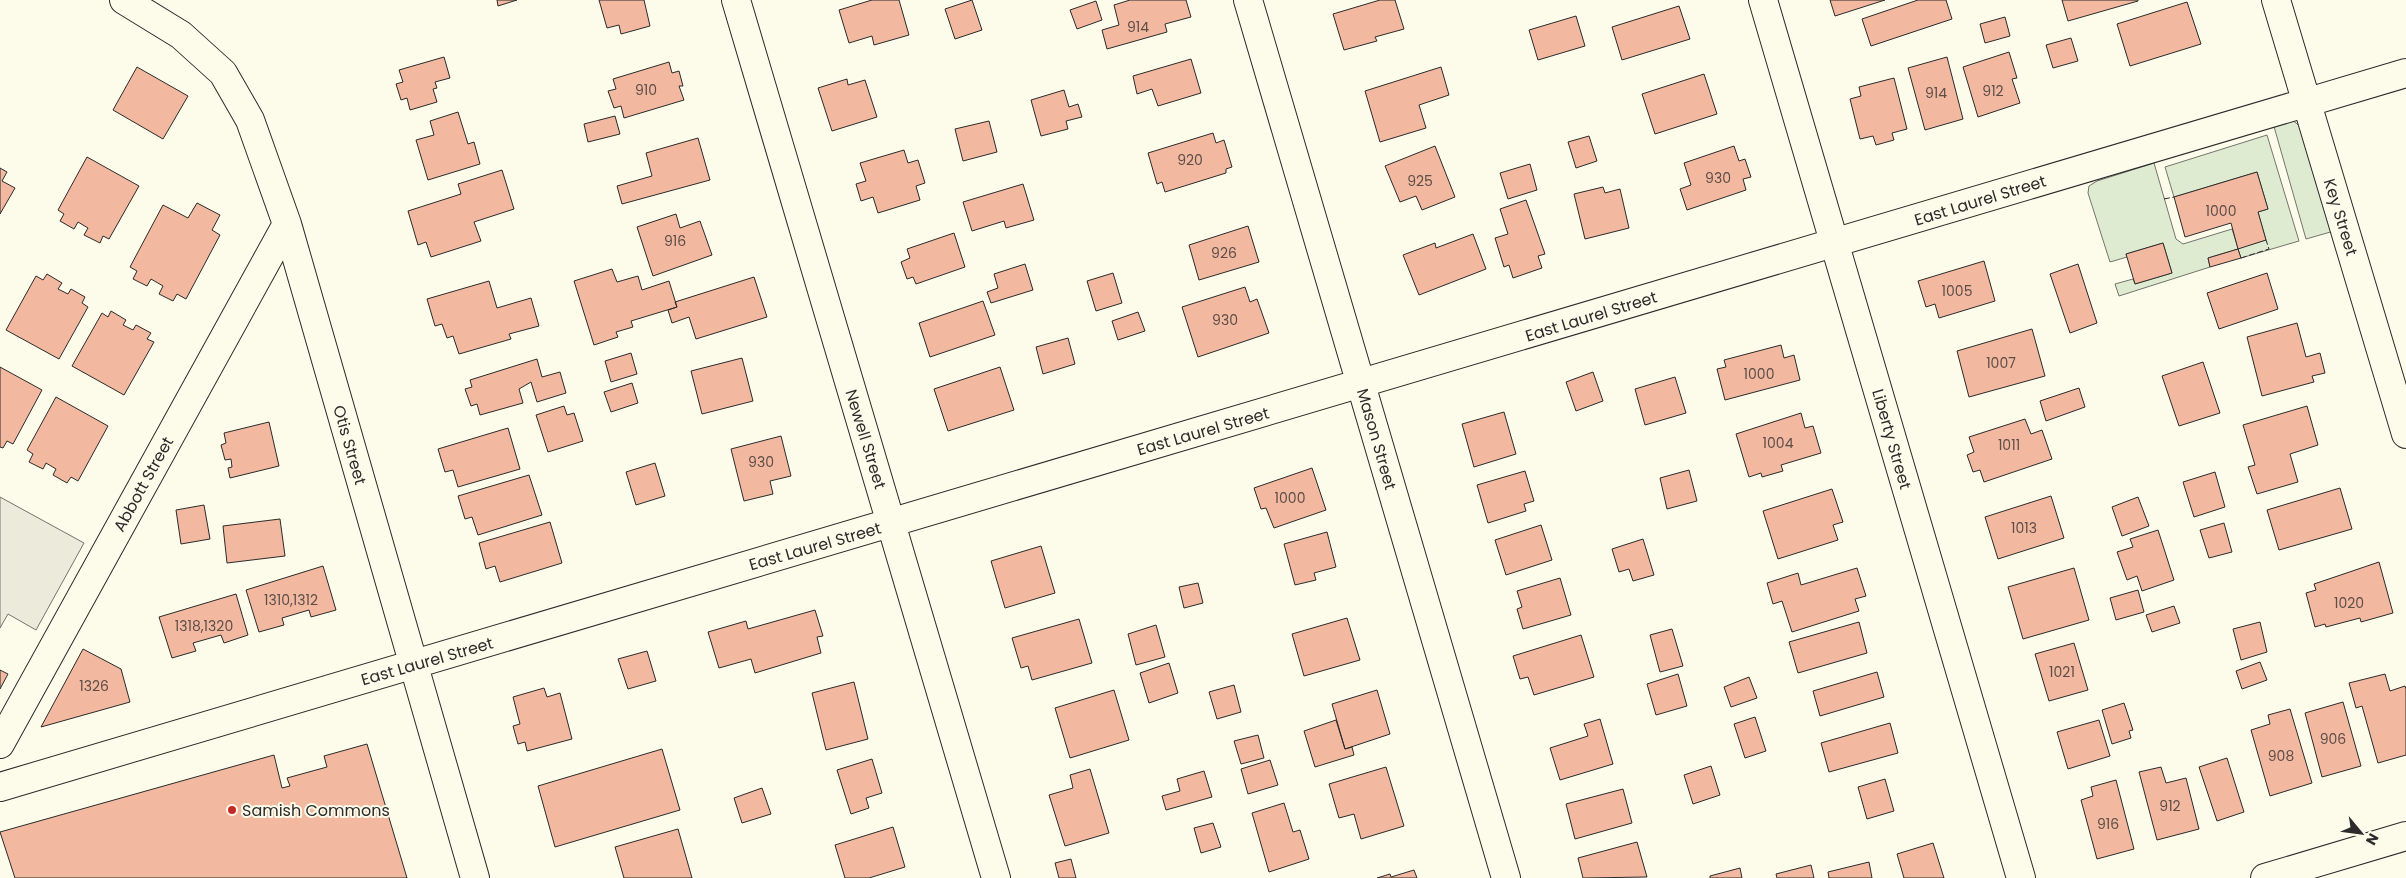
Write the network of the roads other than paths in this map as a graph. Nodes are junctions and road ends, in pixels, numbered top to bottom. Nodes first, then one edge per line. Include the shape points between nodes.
1 (124, 0) edge
2 (736, 0) edge
3 (1248, 0) edge
4 (1763, 0) edge
5 (2276, 0) edge
6 (2406, 73) edge
7 (2307, 103) junction
8 (287, 224) junction
9 (1834, 243) junction
10 (1361, 384) junction
11 (2406, 434) edge
12 (891, 524) junction
13 (414, 665) junction
14 (0, 744) edge
15 (0, 787) edge
16 (2406, 836) edge
17 (475, 878) edge
18 (996, 878) edge
19 (1506, 878) edge
20 (2021, 878) edge
21 (2265, 878) edge

1 - 8 street, Otis Street via 181,34 223,73 245,112
2 - 12 street, Newell Street
3 - 10 street, Mason Street
4 - 9 street, Liberty Street
5 - 7 street, Key Street
6 - 7 street, East Laurel Street
7 - 9 street, East Laurel Street
7 - 11 street, Key Street
8 - 13 street, Otis Street
8 - 14 street, Abbott Street
9 - 10 street, East Laurel Street
9 - 20 street, Liberty Street
10 - 12 street, East Laurel Street
10 - 19 street, Mason Street
12 - 13 street, East Laurel Street
12 - 18 street, Newell Street
13 - 15 street, East Laurel Street
13 - 17 street, Otis Street
16 - 21 street

